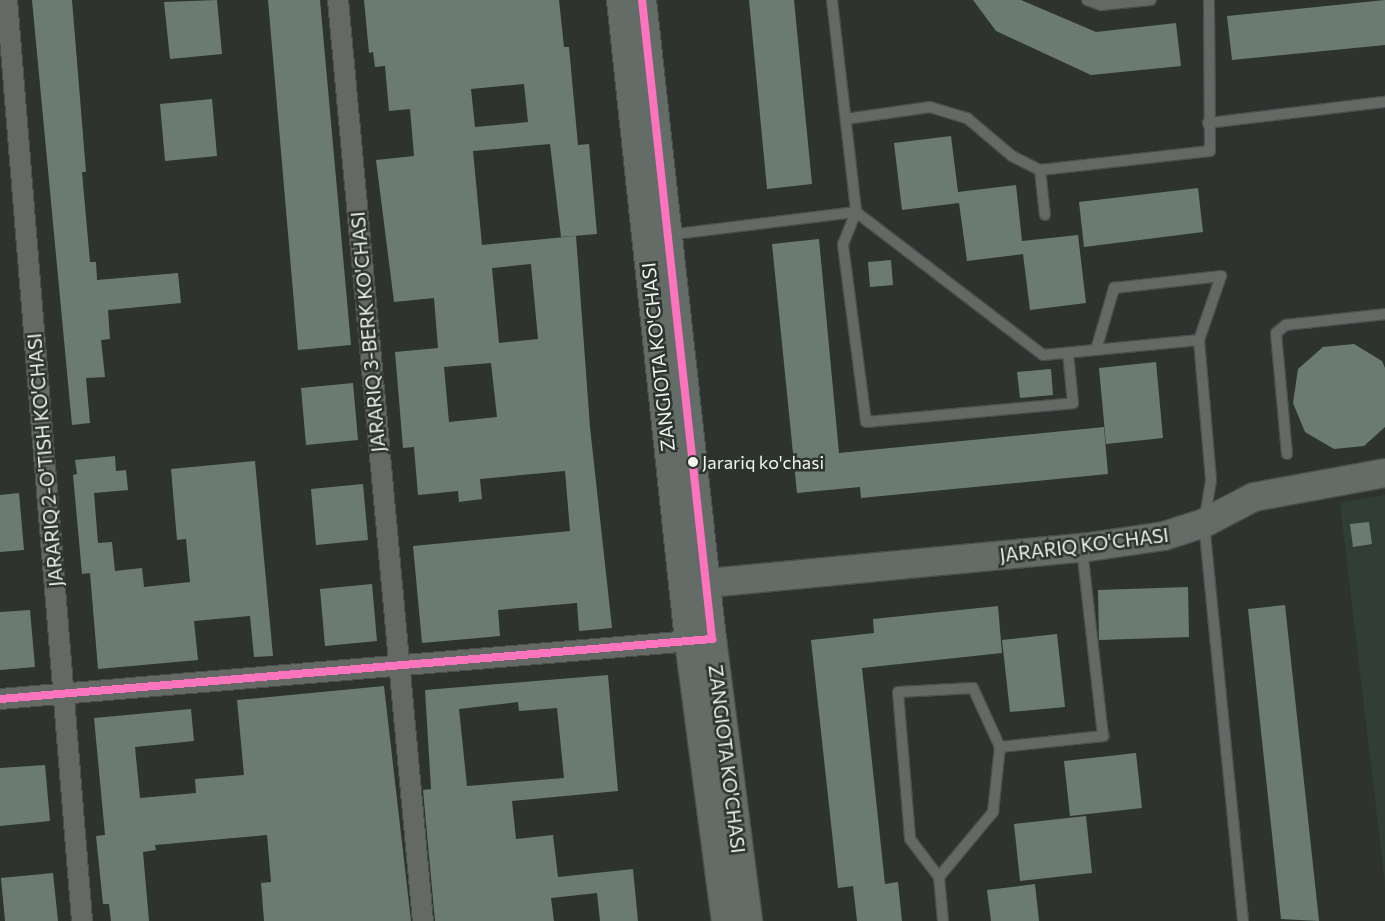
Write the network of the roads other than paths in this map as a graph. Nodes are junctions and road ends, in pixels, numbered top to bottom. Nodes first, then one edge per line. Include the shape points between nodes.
1 (7, 0) edge
2 (338, 0) edge
3 (621, 0) edge
4 (642, 0) edge
5 (832, 0) edge
6 (1086, 0) edge
7 (1151, 0) edge
8 (1209, 0) edge
9 (1385, 102) edge
10 (846, 119) junction
11 (1208, 123) junction
12 (1040, 170) junction
13 (856, 212) junction
14 (1045, 215) dead end
15 (656, 236) junction
16 (1385, 314) edge
17 (1198, 340) junction
18 (1096, 350) junction
19 (1068, 353) junction
20 (1287, 454) dead end
21 (1385, 473) edge
22 (1204, 524) junction
23 (1082, 548) junction
24 (694, 584) junction
25 (700, 640) junction
26 (398, 664) junction
27 (65, 694) junction
28 (0, 699) edge
29 (1000, 747) junction
30 (939, 877) junction
31 (82, 921) edge
32 (422, 921) edge
33 (726, 921) edge
34 (748, 921) edge
35 (944, 921) edge
36 (1243, 921) edge

1 - 27 street, JARARIQ 2-O'TISH KO'CHASI
2 - 26 street, JARARIQ 3-BERK KO'CHASI
3 - 15 main road, ZANGIOTA KO'CHASI
4 - 15 main road, ZANGIOTA KO'CHASI
5 - 10 lane
6 - 7 lane via 1101,5
8 - 11 lane
9 - 11 lane
10 - 12 lane via 930,107 967,118 1012,156
10 - 13 lane
11 - 12 lane via 1210,151
12 - 14 lane
13 - 15 lane
13 - 19 lane via 1043,355
13 - 19 lane via 843,245 866,422 1073,403
15 - 24 main road, ZANGIOTA KO'CHASI
16 - 20 lane via 1286,325 1276,333
17 - 18 lane
17 - 18 lane via 1221,276 1114,288
17 - 22 lane via 1211,480
18 - 19 lane
21 - 22 main road, JARARIQ KO'CHASI via 1254,497
22 - 23 main road, JARARIQ KO'CHASI via 1170,535
22 - 36 lane
23 - 24 main road, JARARIQ KO'CHASI
23 - 29 lane via 1103,736
24 - 25 main road, ZANGIOTA KO'CHASI
25 - 26 street
25 - 33 main road, ZANGIOTA KO'CHASI
25 - 34 main road, ZANGIOTA KO'CHASI
26 - 27 street
26 - 32 street, JARARIQ 3-BERK KO'CHASI
27 - 28 street
27 - 31 street, JARARIQ 2-O'TISH KO'CHASI
29 - 30 lane via 993,812
29 - 30 lane via 973,688 898,692 910,839
30 - 35 lane

